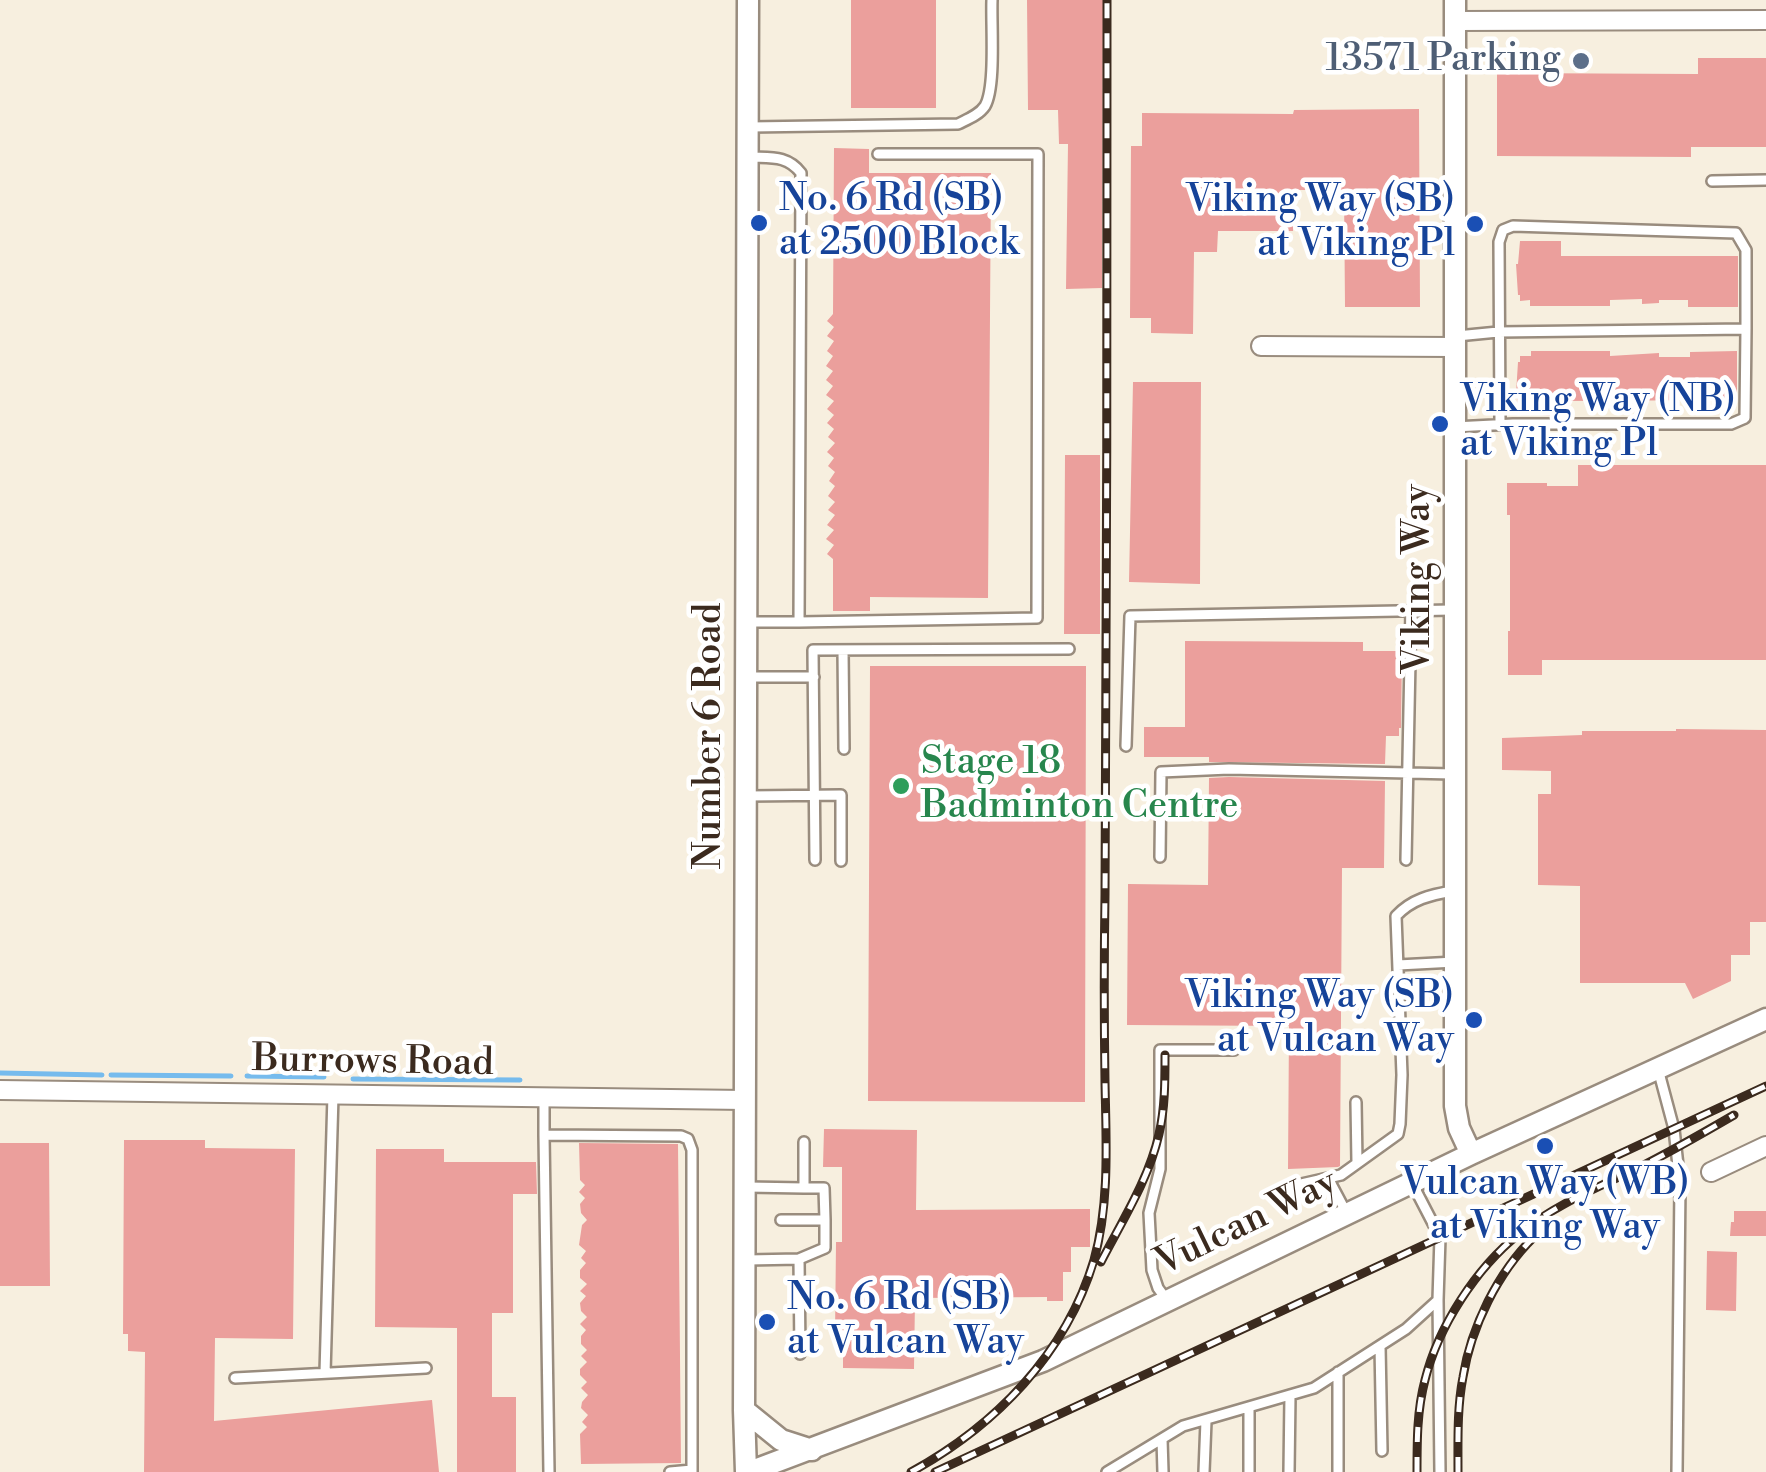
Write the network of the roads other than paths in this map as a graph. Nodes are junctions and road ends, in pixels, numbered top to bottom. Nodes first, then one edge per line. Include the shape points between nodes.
1 (748, 0) edge
2 (992, 0) edge
3 (1455, 10) edge
4 (1766, 20) edge
5 (747, 126) junction
6 (878, 154) dead end
7 (747, 156) junction
8 (1712, 180) dead end
9 (1766, 180) edge
10 (1746, 330) junction
11 (1498, 332) junction
12 (1454, 341) junction
13 (1262, 346) dead end
14 (1500, 425) junction
15 (1454, 427) junction
16 (1411, 610) junction
17 (1455, 610) junction
18 (746, 622) junction
19 (799, 622) junction
20 (1070, 649) dead end
21 (843, 650) junction
22 (746, 677) junction
23 (814, 677) junction
24 (1126, 746) dead end
25 (844, 750) dead end
26 (1407, 773) junction
27 (1456, 774) junction
28 (815, 794) junction
29 (745, 796) junction
30 (1160, 857) dead end
31 (816, 860) dead end
32 (1406, 860) dead end
33 (841, 861) dead end
34 (1456, 890) junction
35 (1455, 962) junction
36 (1398, 965) junction
37 (1766, 1018) edge
38 (1234, 1050) dead end
39 (1658, 1069) junction
40 (0, 1090) edge
41 (333, 1094) junction
42 (544, 1098) junction
43 (745, 1100) junction
44 (1356, 1102) dead end
45 (544, 1135) junction
46 (804, 1142) dead end
47 (1766, 1146) edge
48 (1471, 1154) junction
49 (1357, 1162) junction
50 (1711, 1172) dead end
51 (1328, 1178) junction
52 (1412, 1183) junction
53 (744, 1187) junction
54 (1288, 1187) dead end
55 (804, 1188) junction
56 (1348, 1214) junction
57 (781, 1220) dead end
58 (825, 1220) junction
59 (799, 1259) junction
60 (744, 1260) junction
61 (1438, 1300) junction
62 (1167, 1301) junction
63 (1380, 1346) junction
64 (800, 1354) dead end
65 (426, 1368) dead end
66 (1338, 1372) junction
67 (325, 1373) junction
68 (235, 1378) dead end
69 (1290, 1395) junction
70 (1249, 1406) junction
71 (744, 1410) junction
72 (1206, 1421) junction
73 (1162, 1439) junction
74 (812, 1450) junction
75 (1382, 1451) dead end
76 (1124, 1467) edge
77 (692, 1471) edge
78 (549, 1472) edge
79 (670, 1472) edge
80 (748, 1472) edge
81 (1107, 1472) edge
82 (1162, 1472) edge
83 (1204, 1472) edge
84 (1249, 1472) edge
85 (1289, 1472) edge
86 (1338, 1472) edge
87 (1440, 1472) edge
88 (1677, 1472) edge

1 - 5 street, Number 6 Road
2 - 5 lane via 990,90 976,115 958,124
3 - 4 street
3 - 12 street, Viking Way
5 - 7 street, Number 6 Road
6 - 19 lane via 1038,154 1037,618
7 - 18 street, Number 6 Road
7 - 19 lane via 780,158 801,173
8 - 9 lane
10 - 11 lane
10 - 11 lane via 1746,250 1736,233 1513,226 1499,242
10 - 14 lane via 1745,418 1732,424
11 - 12 lane
11 - 14 lane
12 - 13 street
12 - 15 street, Viking Way
14 - 15 lane
15 - 17 street, Viking Way
16 - 17 lane
16 - 24 lane via 1130,616
16 - 26 lane
17 - 27 street, Viking Way
18 - 19 lane
18 - 22 street, Number 6 Road
20 - 21 lane
21 - 23 lane via 813,650
21 - 25 lane
22 - 23 lane
22 - 29 street, Number 6 Road
23 - 28 lane
26 - 27 lane
26 - 30 lane via 1162,772
26 - 32 lane
27 - 34 street, Viking Way
28 - 29 lane
28 - 31 lane
28 - 33 lane via 841,794
29 - 43 street, Number 6 Road
34 - 35 street, Viking Way
34 - 36 lane via 1407,904 1396,916
35 - 36 lane
35 - 48 street, Viking Way via 1455,1106
36 - 49 lane via 1398,1134
37 - 39 street, Vulcan Way
38 - 62 lane via 1160,1050 1160,1170 1149,1213 1152,1270
39 - 48 street, Vulcan Way
39 - 88 lane via 1680,1184
40 - 41 street, Burrows Road
41 - 42 street, Burrows Road
41 - 67 lane
42 - 43 street, Burrows Road
42 - 45 lane
43 - 53 street, Number 6 Road
44 - 49 lane
45 - 77 lane via 688,1139
45 - 78 lane
46 - 55 lane
47 - 50 street
48 - 52 street, Vulcan Way
49 - 51 lane
51 - 54 lane
51 - 56 lane
52 - 56 street, Vulcan Way
52 - 61 lane via 1440,1238
53 - 55 lane
53 - 60 street, Number 6 Road
55 - 58 lane via 824,1188
56 - 62 street, Vulcan Way
57 - 58 lane
58 - 59 lane via 825,1248
59 - 60 lane
59 - 64 lane
60 - 71 street, Number 6 Road
61 - 63 lane
61 - 87 lane
62 - 74 street, Vulcan Way via 1043,1361
63 - 66 lane
63 - 75 lane
65 - 67 lane
66 - 69 lane
66 - 86 lane
67 - 68 lane
69 - 70 lane
69 - 85 lane
70 - 72 lane
70 - 84 lane
71 - 74 street via 782,1440
71 - 80 street, Number 6 Road
72 - 73 lane
72 - 83 lane
73 - 76 lane
73 - 82 lane
74 - 80 street, Vulcan Way
76 - 81 lane
77 - 79 lane

